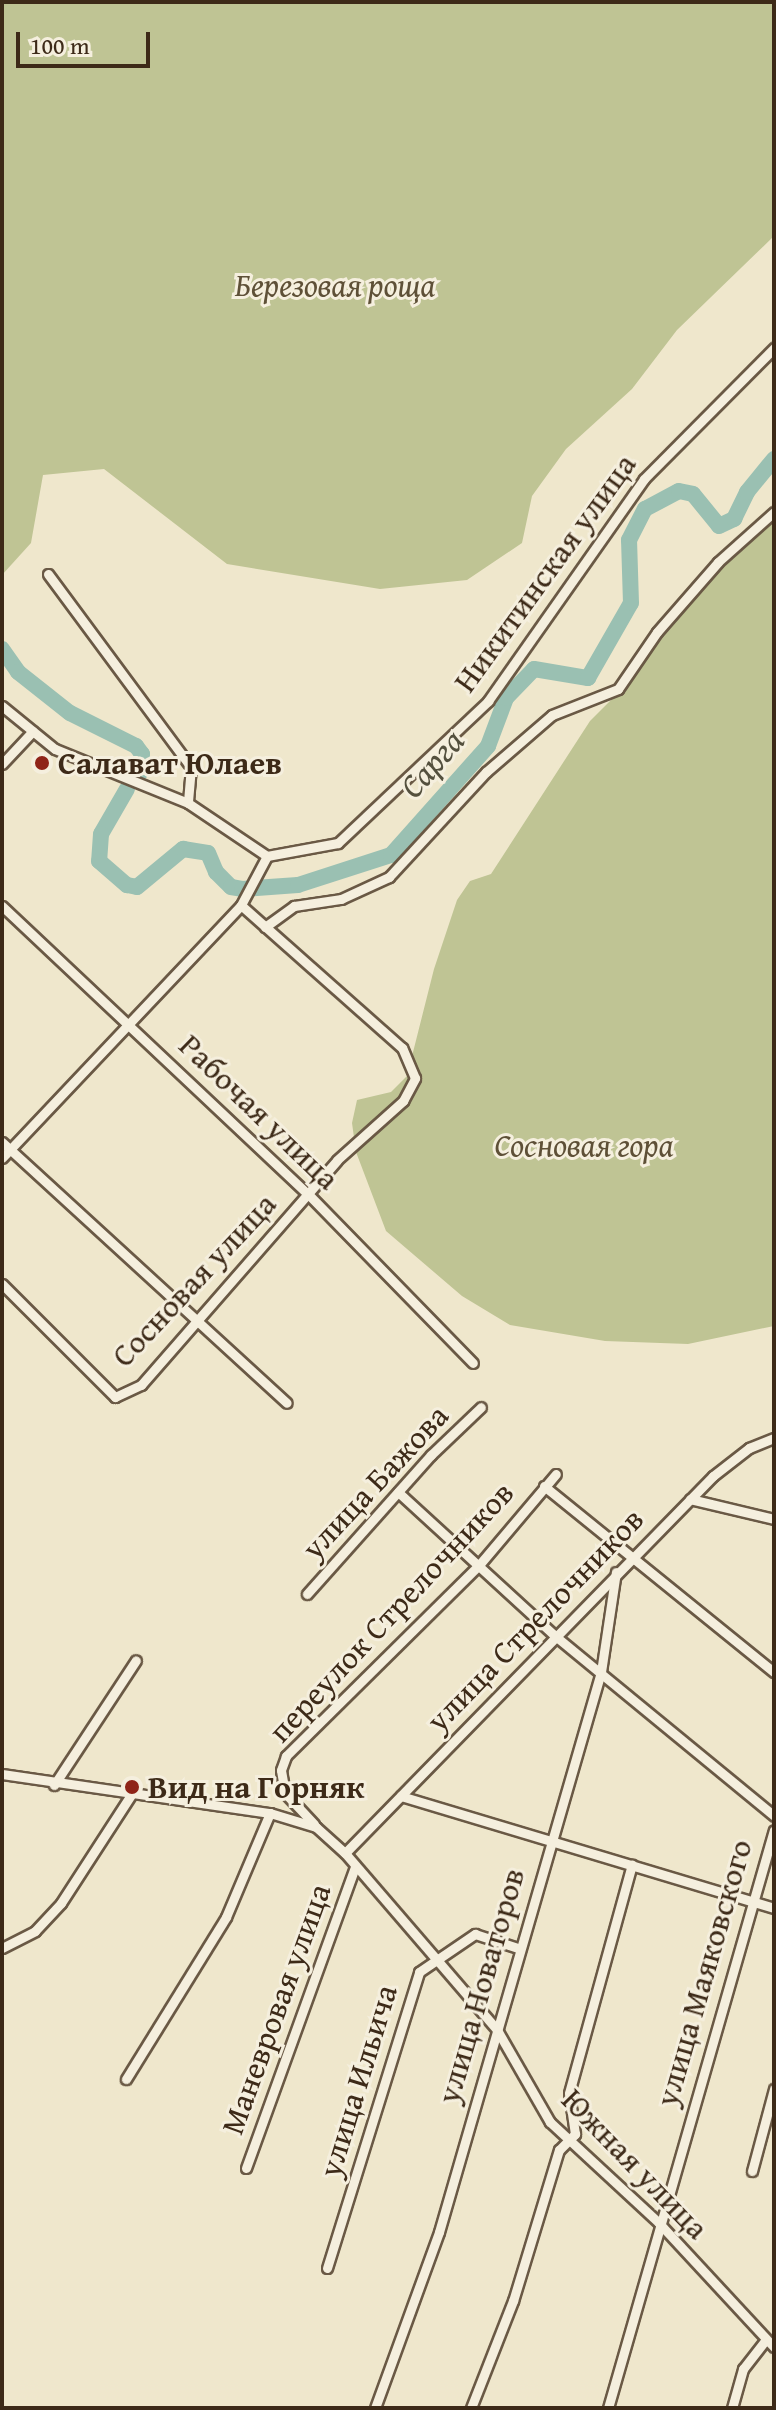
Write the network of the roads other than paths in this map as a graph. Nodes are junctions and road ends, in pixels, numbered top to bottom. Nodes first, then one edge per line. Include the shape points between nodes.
1 (774, 348) edge
2 (774, 512) edge
3 (48, 574) dead end
4 (2, 706) edge
5 (33, 731) junction
6 (2, 764) edge
7 (188, 803) junction
8 (267, 856) junction
9 (241, 905) junction
10 (2, 906) edge
11 (265, 927) junction
12 (128, 1020) junction
13 (2, 1142) edge
14 (10, 1150) junction
15 (2, 1158) edge
16 (308, 1194) junction
17 (2, 1284) edge
18 (197, 1321) junction
19 (473, 1363) dead end
20 (287, 1403) dead end
21 (481, 1407) dead end
22 (774, 1438) edge
23 (556, 1474) dead end
24 (544, 1486) junction
25 (398, 1492) junction
26 (690, 1499) junction
27 (774, 1519) edge
28 (628, 1559) junction
29 (479, 1565) junction
30 (616, 1572) junction
31 (307, 1594) dead end
32 (554, 1635) junction
33 (136, 1660) dead end
34 (601, 1672) junction
35 (774, 1672) edge
36 (2, 1774) edge
37 (54, 1785) junction
38 (131, 1795) junction
39 (401, 1796) junction
40 (270, 1813) junction
41 (774, 1816) edge
42 (316, 1827) junction
43 (774, 1830) edge
44 (549, 1842) junction
45 (345, 1853) junction
46 (632, 1865) junction
47 (355, 1867) junction
48 (751, 1903) junction
49 (774, 1908) edge
50 (2, 1948) edge
51 (518, 1948) junction
52 (434, 1962) junction
53 (497, 2030) junction
54 (126, 2079) dead end
55 (774, 2089) edge
56 (571, 2141) junction
57 (246, 2168) dead end
58 (752, 2171) dead end
59 (659, 2223) junction
60 (327, 2268) dead end
61 (770, 2343) edge
62 (375, 2408) edge
63 (471, 2408) edge
64 (608, 2408) edge
65 (732, 2408) edge

1 - 8 street, Никитинская улица via 644,479 488,701 338,843
2 - 11 street via 708,574 657,632 618,689 552,715 486,772 389,877 341,899 294,906
3 - 7 street via 191,767
4 - 5 street
5 - 6 street
5 - 7 street via 55,749
7 - 8 street
8 - 9 street
9 - 11 street
9 - 12 street
10 - 12 street, Рабочая улица
11 - 16 street, Сосновая улица via 402,1048 415,1078 403,1101
12 - 14 street
12 - 16 street, Рабочая улица
13 - 14 street
14 - 15 street
14 - 18 street
16 - 18 street, Сосновая улица
16 - 19 street, Рабочая улица
17 - 18 street, Сосновая улица via 115,1397 141,1385
18 - 20 street
21 - 25 street, улица Бажова
22 - 26 street, улица Стрелочников via 749,1448
23 - 24 street, переулок Стрелочников
24 - 28 street
24 - 29 street, переулок Стрелочников
25 - 29 street
25 - 31 street, улица Бажова
26 - 27 street
26 - 28 street, улица Стрелочников
28 - 30 street, улица Стрелочников
28 - 35 street
29 - 32 street
29 - 42 street, переулок Стрелочников via 286,1756 281,1770 285,1793
30 - 32 street, улица Стрелочников
30 - 34 street, улица Новаторов
32 - 34 street
32 - 39 street, улица Стрелочников
33 - 37 street
34 - 41 street
34 - 44 street, улица Новаторов
36 - 37 street, Южная улица
37 - 38 street, Южная улица
38 - 40 street, Южная улица
38 - 50 street via 73,1889 35,1931
39 - 44 street
39 - 45 street, улица Стрелочников
40 - 42 street, Южная улица
40 - 54 street via 226,1917
42 - 45 street, Южная улица
43 - 48 street, улица Маяковского
44 - 46 street
44 - 51 street, улица Новаторов
45 - 47 street, Южная улица
46 - 48 street
46 - 56 street via 569,2093
47 - 52 street, Южная улица
47 - 57 street, Маневровая улица
48 - 49 street
48 - 59 street, улица Маяковского
51 - 52 street, улица Ильича via 475,1934
51 - 53 street, улица Новаторов
52 - 53 street, Южная улица
52 - 60 street, улица Ильича via 419,1972
53 - 56 street, Южная улица via 550,2122
53 - 62 street, улица Новаторов via 439,2232
55 - 58 street
56 - 59 street, Южная улица
56 - 63 street via 559,2150 513,2301
59 - 61 street, Южная улица
59 - 64 street, улица Маяковского
61 - 65 street via 743,2369

